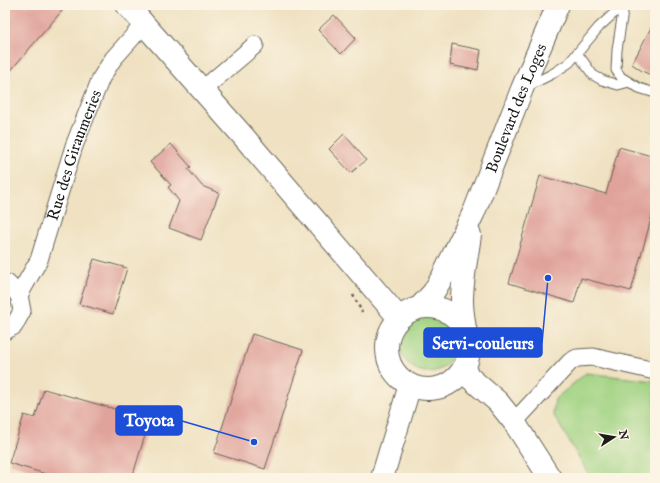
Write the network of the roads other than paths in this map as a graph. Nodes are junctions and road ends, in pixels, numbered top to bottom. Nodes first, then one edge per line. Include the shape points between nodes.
1 (127, 5) edge
2 (558, 5) edge
3 (623, 5) edge
4 (144, 24) junction
5 (255, 45) dead end
6 (577, 53) junction
7 (629, 82) junction
8 (522, 89) junction
9 (202, 90) junction
10 (655, 93) edge
11 (474, 212) junction
12 (5, 283) edge
13 (19, 295) junction
14 (420, 307) junction
15 (398, 318) junction
16 (465, 330) junction
17 (5, 331) edge
18 (655, 370) edge
19 (462, 371) junction
20 (410, 384) junction
21 (514, 422) junction
22 (382, 478) edge
23 (550, 478) edge

1 - 4 main road
2 - 8 main road, Boulevard des Loges
3 - 6 lane via 599,27
3 - 7 lane via 616,70
4 - 9 main road
4 - 13 street, Rue des Giraumeries via 113,59 101,78 74,146 39,260
5 - 9 street
6 - 7 lane via 593,75 618,85
6 - 8 lane via 569,63
7 - 10 lane
8 - 11 main road, Boulevard des Loges
9 - 15 main road
11 - 14 main road, Boulevard des Loges via 443,276 433,293
11 - 16 main road, Boulevard des Loges via 464,270 462,303
12 - 13 street
13 - 17 street via 22,312 14,326
14 - 15 main road
14 - 16 main road via 442,309 459,321
15 - 20 main road via 387,341 387,354 391,367 399,377
16 - 19 main road via 468,358
18 - 21 street via 593,357 577,358 570,362
19 - 20 main road via 444,386 421,388
19 - 21 main road via 498,402
20 - 22 main road
21 - 23 main road

